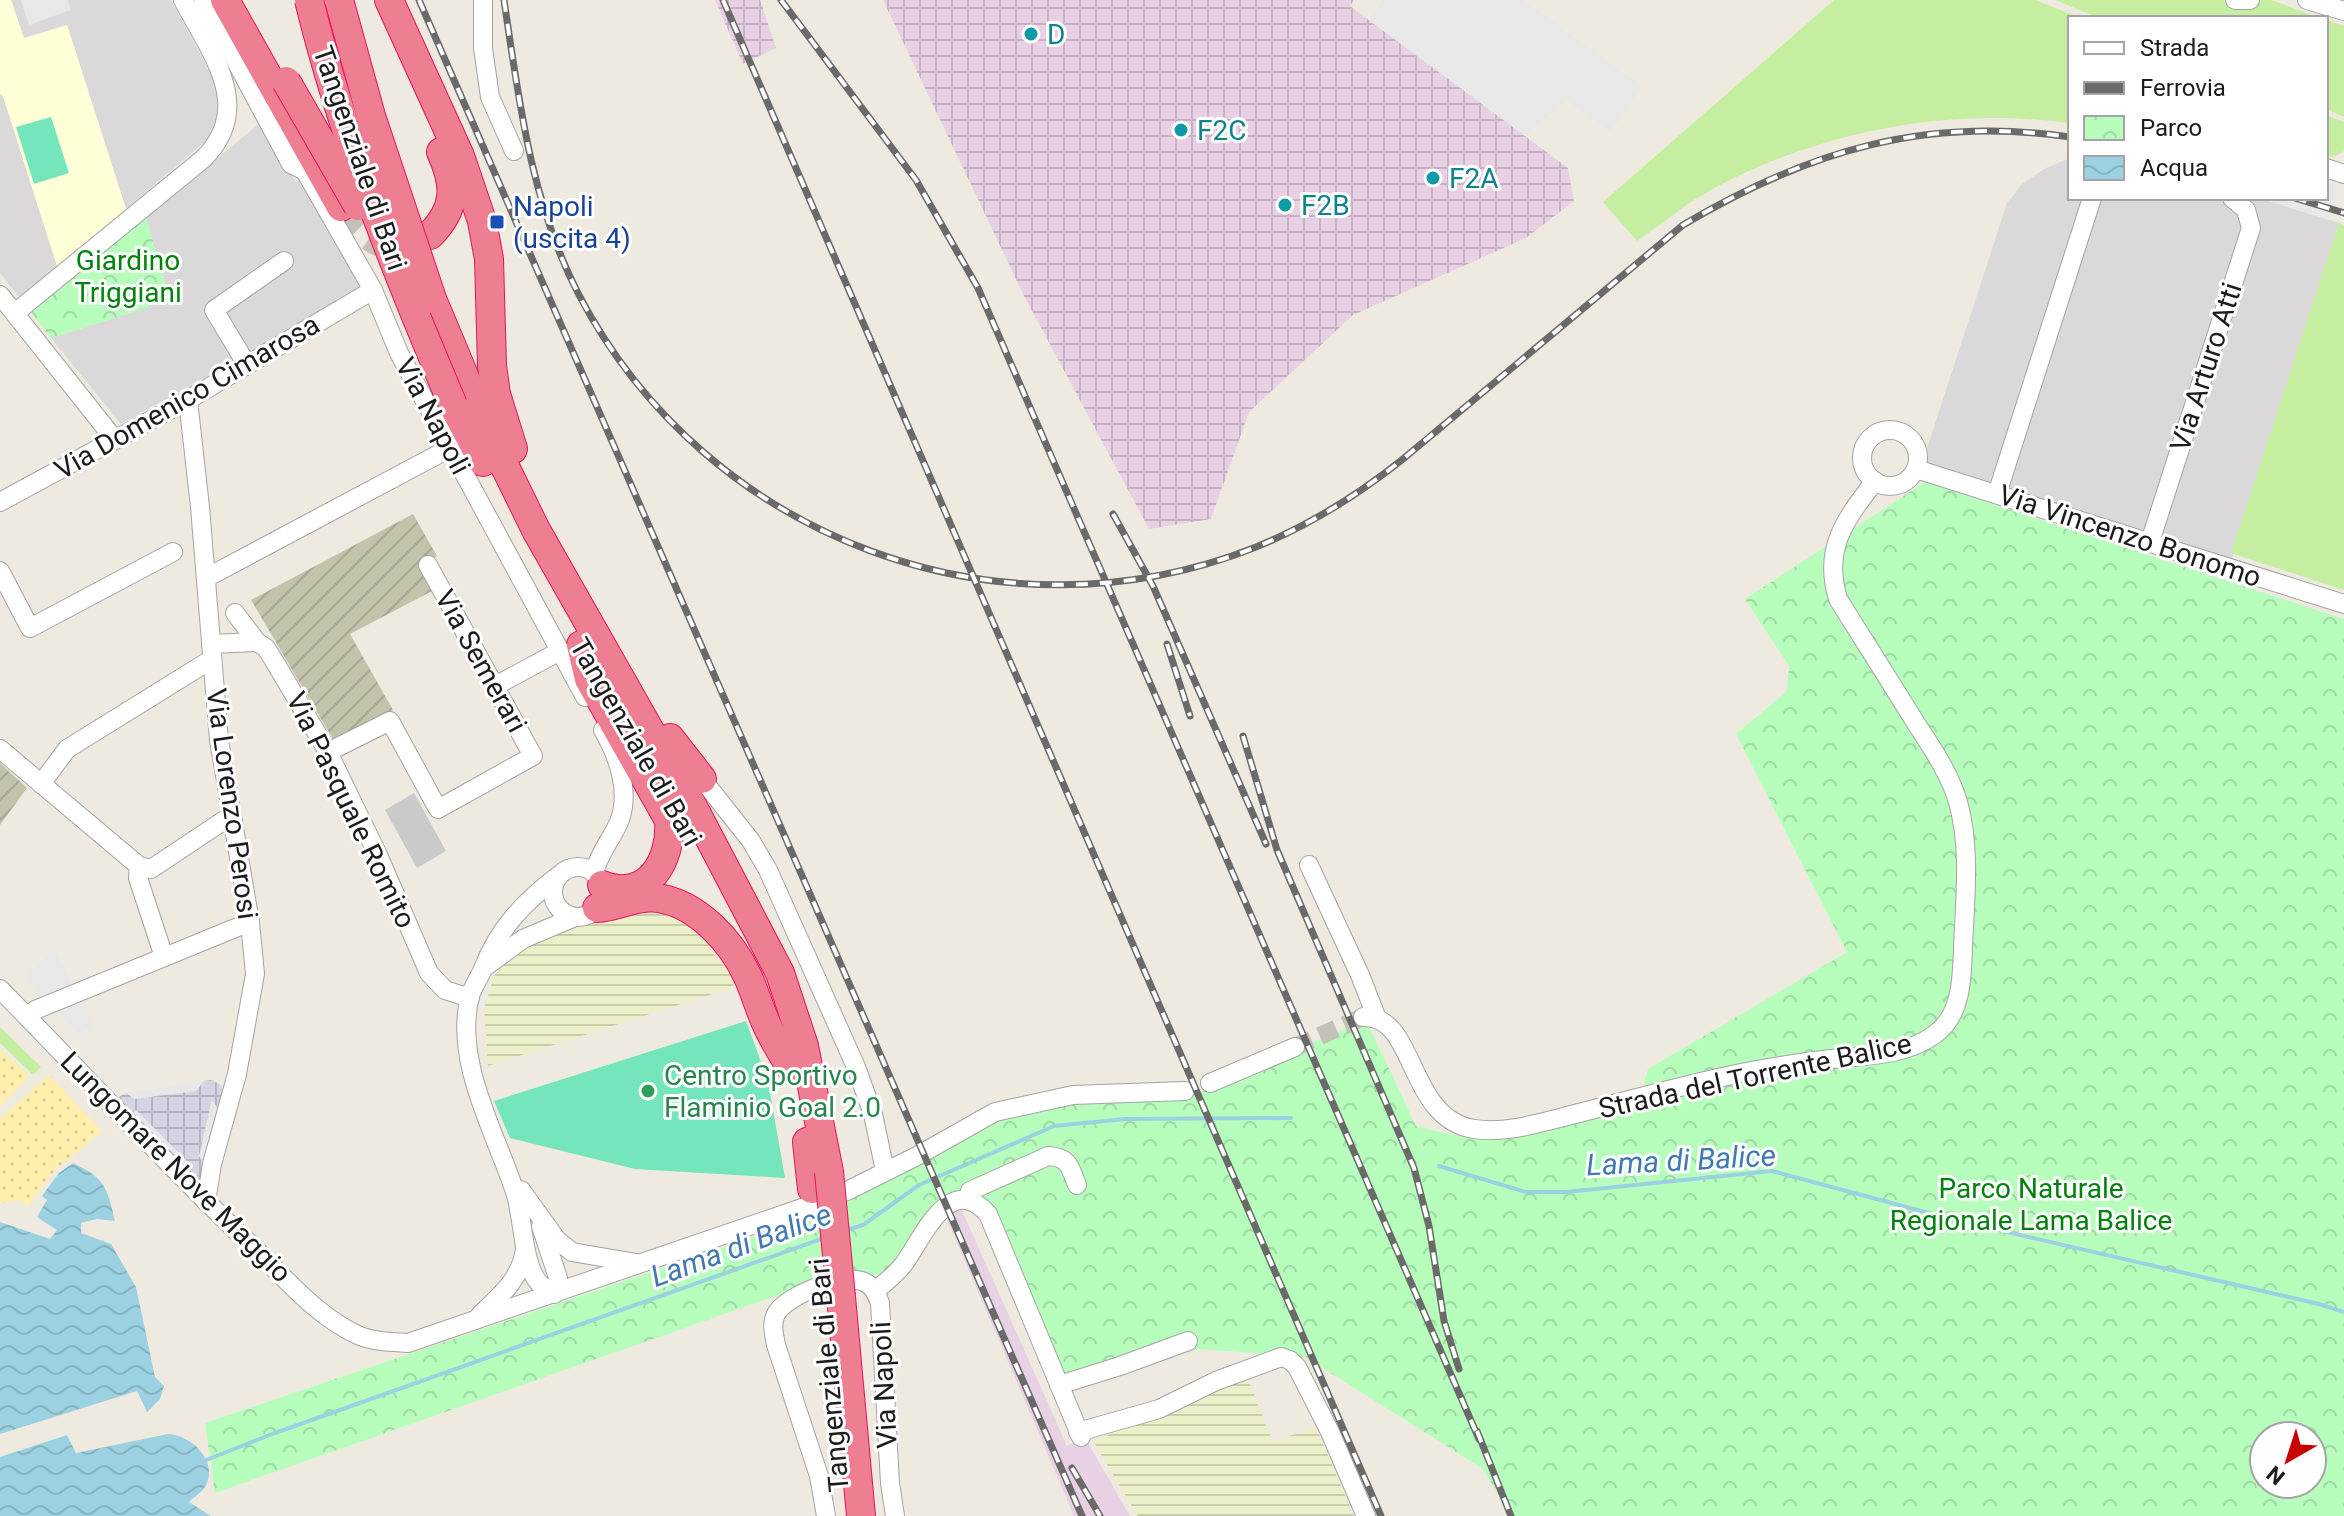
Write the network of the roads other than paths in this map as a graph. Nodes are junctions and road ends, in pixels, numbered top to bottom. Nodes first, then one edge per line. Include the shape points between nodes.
1 (183, 0) edge
2 (203, 0) edge
3 (225, 0) edge
4 (240, 0) edge
5 (309, 0) edge
6 (339, 0) edge
7 (367, 0) edge
8 (389, 0) edge
9 (483, 0) edge
10 (2235, 0) edge
11 (2250, 0) edge
12 (2307, 0) edge
13 (2344, 11) edge
14 (514, 151) dead end
15 (2091, 200) edge
16 (2234, 200) edge
17 (341, 207) tunnel mouth
18 (430, 235) dead end
19 (284, 261) dead end
20 (373, 290) junction
21 (0, 295) edge
22 (15, 313) junction
23 (247, 365) junction
24 (188, 400) junction
25 (453, 405) junction
26 (115, 440) junction
27 (450, 448) junction
28 (1916, 469) junction
29 (1875, 481) junction
30 (1997, 494) junction
31 (0, 502) edge
32 (536, 530) junction
33 (2150, 542) junction
34 (173, 552) dead end
35 (428, 565) dead end
36 (0, 571) edge
37 (206, 578) junction
38 (2344, 604) edge
39 (578, 605) junction
40 (235, 613) dead end
41 (257, 642) junction
42 (570, 648) junction
43 (212, 651) junction
44 (495, 686) junction
45 (338, 747) dead end
46 (0, 749) edge
47 (702, 779) joint
48 (41, 784) junction
49 (232, 815) junction
50 (606, 842) junction
51 (1309, 865) dead end
52 (139, 866) junction
53 (565, 872) junction
54 (592, 896) junction
55 (250, 922) junction
56 (164, 957) junction
57 (483, 969) junction
58 (0, 989) edge
59 (470, 998) junction
60 (35, 1010) dead end
61 (1295, 1047) tunnel mouth
62 (793, 1071) junction
63 (1210, 1083) dead end
64 (1185, 1091) dead end
65 (508, 1171) junction
66 (885, 1171) junction
67 (1077, 1185) dead end
68 (968, 1200) junction
69 (206, 1202) junction
70 (538, 1216) junction
71 (525, 1243) junction
72 (639, 1264) junction
73 (875, 1291) junction
74 (554, 1294) junction
75 (832, 1298) junction
76 (475, 1320) junction
77 (1188, 1341) dead end
78 (1059, 1385) junction
79 (826, 1516) edge
80 (843, 1516) edge
81 (861, 1516) edge
82 (895, 1516) edge
83 (1366, 1516) edge

1 - 22 street via 226,85 230,100 222,135 203,159
2 - 20 street, Via Napoli via 291,164 305,171
3 - 17 highway
4 - 25 highway, bridge via 352,193
5 - 25 highway, Tangenziale di Bari, bridge via 346,133
6 - 32 highway, Tangenziale di Bari, bridge via 432,299
7 - 18 highway via 450,174 446,215
8 - 32 highway via 476,199 489,259 496,394 533,501
9 - 14 street via 490,97
10 - 11 street
12 - 13 street
15 - 30 street
16 - 33 street, Via Arturo Atti via 2246,210 2251,228
19 - 23 street via 214,310
20 - 23 street, Via Domenico Cimarosa
20 - 27 street, Via Napoli via 399,353
21 - 22 street
22 - 26 street
23 - 24 street, Via Domenico Cimarosa
24 - 26 street, Via Domenico Cimarosa
24 - 37 street, Via Lorenzo Perosi
25 - 42 highway, Tangenziale di Bari via 534,563
26 - 31 street, Via Domenico Cimarosa
27 - 37 street
27 - 42 street, Via Napoli
28 - 29 street via 1898,485
28 - 29 street via 1913,441 1896,430 1877,433 1862,456
28 - 30 street, Via Vincenzo Bonomo
29 - 51 street, Strada del Torrente Balice via 1832,551 1831,577 1838,599 1942,764 1958,802 1965,853 1962,982 1952,1013 1934,1035 1897,1052 1771,1067 1531,1125 1470,1129 1427,1099 1394,1027 1370,1017 1360,975
30 - 33 street, Via Vincenzo Bonomo
32 - 39 highway, Tangenziale di Bari
33 - 38 street, Via Vincenzo Bonomo
34 - 36 street via 30,628
35 - 44 street, Via Semerari
37 - 43 street, Via Lorenzo Perosi
39 - 47 highway
39 - 75 highway, Tangenziale di Bari, bridge via 765,940 794,1012 829,1172
40 - 41 street, Via Pasquale Romito
41 - 43 street
41 - 59 street, Via Pasquale Romito via 266,648 328,752 429,973 445,990
42 - 44 street
42 - 50 street, Via Napoli via 621,772 619,821
42 - 54 highway via 669,820 667,852 652,876 627,891
42 - 62 highway, Tangenziale di Bari via 729,908 766,985
43 - 48 street via 67,749
43 - 49 street, Via Lorenzo Perosi
44 - 45 street, Via Semerari via 533,756 438,809 390,721
46 - 48 street
47 - 66 street via 768,870 856,1067
48 - 52 street
49 - 52 street via 151,869
49 - 55 street, Via Lorenzo Perosi
50 - 53 street
50 - 54 street, Via Napoli
52 - 56 street via 138,878
53 - 54 street via 588,869
53 - 54 street via 554,883 553,898 561,911
53 - 57 street via 532,896 504,927
54 - 57 street
54 - 62 highway via 658,898 713,927 748,975 767,1026
55 - 56 street
55 - 69 street, Via Lorenzo Perosi via 255,974
56 - 60 street
57 - 59 street
58 - 69 street, Lungomare Nove Maggio
59 - 65 street via 474,1079
61 - 63 street
62 - 75 highway, Tangenziale di Bari
64 - 66 street via 1073,1095 995,1112
65 - 70 street
65 - 71 street
66 - 72 street via 847,1191
67 - 68 street via 1061,1157 1048,1156 970,1191
68 - 73 street via 936,1215 904,1263
68 - 78 street via 988,1214
69 - 76 street, Lungomare Nove Maggio via 321,1310 360,1336 408,1343
70 - 72 street via 572,1252
70 - 74 street via 558,1278
71 - 74 street via 538,1282
71 - 76 street via 523,1264 510,1286
72 - 74 street
73 - 79 street, Via Napoli via 856,1278 833,1282 786,1303 772,1325 819,1476
73 - 82 street, Via Napoli
74 - 76 street
75 - 80 highway, Tangenziale di Bari
75 - 81 highway, Tangenziale di Bari
77 - 78 street
78 - 83 street via 1079,1434 1159,1409 1281,1357 1290,1360 1330,1432

